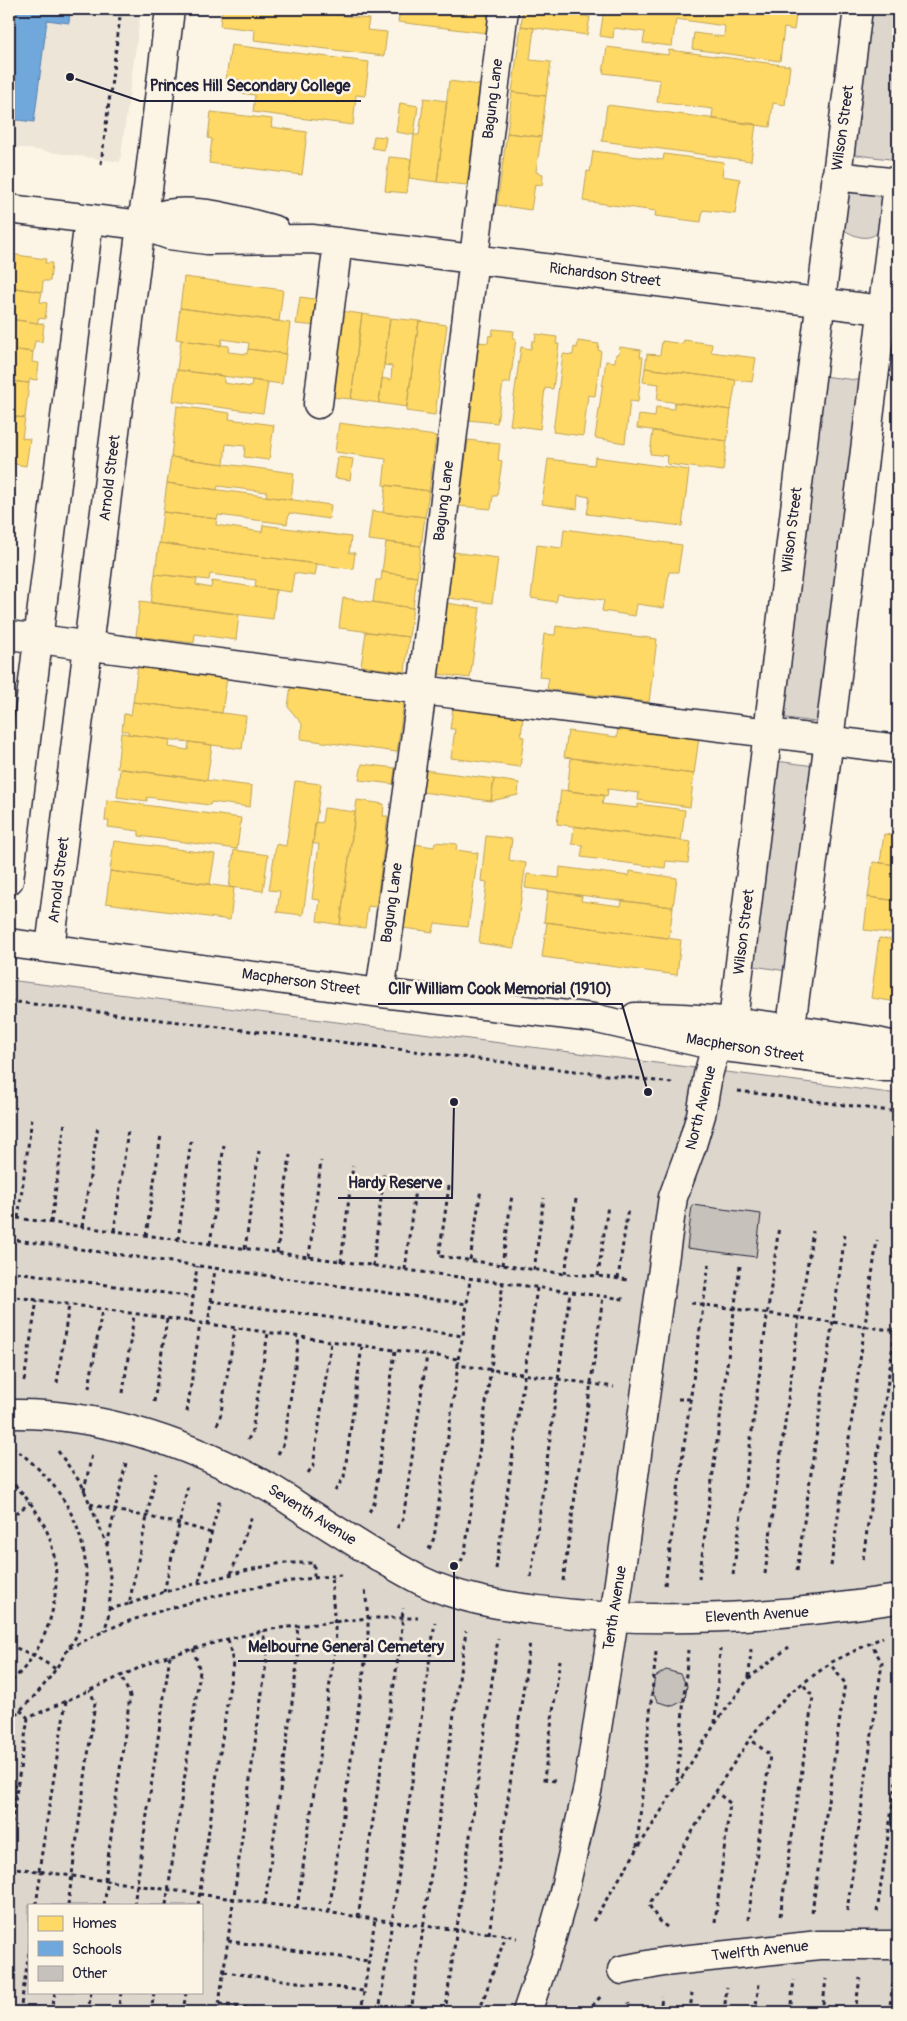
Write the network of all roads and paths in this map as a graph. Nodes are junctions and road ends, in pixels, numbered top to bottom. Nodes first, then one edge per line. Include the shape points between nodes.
1 (121, 9) edge
2 (170, 9) edge
3 (504, 9) edge
4 (858, 9) edge
5 (101, 164) dead end
6 (836, 176) junction
7 (898, 184) edge
8 (9, 209) edge
9 (89, 219) junction
10 (141, 225) junction
11 (325, 241) junction
12 (473, 258) junction
13 (820, 303) junction
14 (890, 311) edge
15 (318, 404) dead end
16 (9, 635) edge
17 (39, 639) junction
18 (89, 645) junction
19 (422, 690) junction
20 (768, 732) junction
21 (829, 740) junction
22 (898, 749) edge
23 (9, 880) edge
24 (9, 943) edge
25 (50, 948) junction
26 (380, 993) junction
27 (9, 1001) edge
28 (593, 1018) junction
29 (733, 1021) junction
30 (790, 1028) junction
31 (716, 1046) junction
32 (898, 1047) edge
33 (787, 1056) junction
34 (898, 1067) edge
35 (705, 1087) junction
36 (898, 1112) edge
37 (32, 1118) dead end
38 (65, 1122) dead end
39 (98, 1126) dead end
40 (128, 1130) dead end
41 (161, 1135) dead end
42 (191, 1140) dead end
43 (224, 1145) dead end
44 (259, 1151) dead end
45 (290, 1155) dead end
46 (321, 1161) dead end
47 (353, 1166) dead end
48 (384, 1172) dead end
49 (416, 1181) dead end
50 (449, 1186) dead end
51 (480, 1189) dead end
52 (512, 1195) dead end
53 (673, 1197) joint
54 (544, 1198) dead end
55 (576, 1199) dead end
56 (608, 1205) dead end
57 (628, 1208) dead end
58 (9, 1217) edge
59 (18, 1218) junction
60 (51, 1223) junction
61 (779, 1226) dead end
62 (82, 1227) junction
63 (114, 1231) junction
64 (813, 1231) dead end
65 (844, 1235) dead end
66 (146, 1236) junction
67 (9, 1239) edge
68 (178, 1240) junction
69 (877, 1240) dead end
70 (210, 1244) junction
71 (245, 1249) junction
72 (278, 1254) junction
73 (309, 1257) junction
74 (470, 1260) junction
75 (341, 1262) junction
76 (709, 1263) dead end
77 (502, 1265) junction
78 (197, 1266) junction
79 (373, 1266) junction
80 (740, 1266) dead end
81 (215, 1269) junction
82 (404, 1270) junction
83 (534, 1270) junction
84 (9, 1272) edge
85 (565, 1274) junction
86 (598, 1276) junction
87 (470, 1279) junction
88 (618, 1279) junction
89 (503, 1283) junction
90 (537, 1288) junction
91 (570, 1292) junction
92 (9, 1296) edge
93 (659, 1296) junction
94 (193, 1297) junction
95 (603, 1297) junction
96 (37, 1300) junction
97 (211, 1301) junction
98 (467, 1304) junction
99 (703, 1304) junction
100 (70, 1305) junction
101 (736, 1309) junction
102 (898, 1309) edge
103 (102, 1310) junction
104 (766, 1313) junction
105 (134, 1315) junction
106 (799, 1317) junction
107 (167, 1319) junction
108 (832, 1322) junction
109 (190, 1323) junction
110 (200, 1324) junction
111 (208, 1325) junction
112 (864, 1326) junction
113 (235, 1329) junction
114 (897, 1330) edge
115 (268, 1333) junction
116 (463, 1336) junction
117 (299, 1338) junction
118 (331, 1342) junction
119 (362, 1346) junction
120 (395, 1350) junction
121 (427, 1355) junction
122 (458, 1359) junction
123 (458, 1365) junction
124 (491, 1369) junction
125 (525, 1374) junction
126 (558, 1378) junction
127 (591, 1383) junction
128 (617, 1387) dead end
129 (26, 1415) edge
130 (84, 1419) junction
131 (163, 1441) junction
132 (9, 1444) edge
133 (231, 1467) junction
134 (9, 1479) edge
135 (273, 1491) junction
136 (30, 1502) junction
137 (89, 1504) junction
138 (115, 1511) junction
139 (148, 1516) junction
140 (9, 1518) edge
141 (317, 1518) junction
142 (179, 1522) junction
143 (211, 1533) junction
144 (898, 1537) edge
145 (352, 1540) junction
146 (107, 1545) junction
147 (896, 1555) dead end
148 (378, 1557) junction
149 (863, 1559) dead end
150 (831, 1566) dead end
151 (797, 1571) dead end
152 (231, 1574) junction
153 (347, 1574) dead end
154 (410, 1574) junction
155 (765, 1574) dead end
156 (733, 1575) dead end
157 (331, 1576) junction
158 (314, 1577) junction
159 (699, 1579) dead end
160 (365, 1581) dead end
161 (199, 1583) junction
162 (664, 1589) dead end
163 (451, 1591) junction
164 (164, 1592) junction
165 (898, 1600) edge
166 (486, 1601) junction
167 (129, 1604) junction
168 (527, 1608) junction
169 (109, 1609) junction
170 (559, 1613) junction
171 (402, 1617) junction
172 (368, 1618) junction
173 (426, 1618) dead end
174 (614, 1618) junction
175 (436, 1619) dead end
176 (336, 1621) junction
177 (467, 1622) dead end
178 (297, 1626) junction
179 (263, 1631) junction
180 (104, 1632) junction
181 (499, 1635) dead end
182 (884, 1636) dead end
183 (228, 1638) junction
184 (530, 1638) dead end
185 (751, 1640) dead end
186 (721, 1641) dead end
187 (688, 1642) dead end
188 (870, 1643) junction
189 (9, 1645) edge
190 (792, 1645) dead end
191 (69, 1648) junction
192 (193, 1648) junction
193 (656, 1649) dead end
194 (33, 1655) junction
195 (170, 1655) junction
196 (560, 1660) dead end
197 (830, 1664) junction
198 (56, 1669) junction
199 (121, 1675) junction
200 (749, 1678) junction
201 (9, 1683) edge
202 (802, 1683) junction
203 (90, 1690) junction
204 (66, 1701) junction
205 (20, 1710) junction
206 (28, 1718) junction
207 (9, 1720) edge
208 (714, 1724) junction
209 (750, 1739) junction
210 (898, 1766) edge
211 (677, 1783) junction
212 (588, 1787) junction
213 (716, 1792) junction
214 (9, 1840) edge
215 (636, 1850) junction
216 (9, 1867) edge
217 (40, 1871) junction
218 (73, 1875) junction
219 (106, 1880) junction
220 (137, 1884) junction
221 (168, 1889) junction
222 (200, 1894) junction
223 (234, 1899) junction
224 (265, 1903) junction
225 (36, 1904) edge
226 (68, 1904) edge
227 (104, 1904) edge
228 (134, 1904) edge
229 (166, 1904) edge
230 (198, 1904) edge
231 (297, 1908) junction
232 (329, 1912) junction
233 (846, 1914) dead end
234 (811, 1915) dead end
235 (877, 1915) dead end
236 (358, 1917) junction
237 (780, 1917) dead end
238 (375, 1918) junction
239 (392, 1921) junction
240 (590, 1925) dead end
241 (424, 1926) junction
242 (747, 1928) dead end
243 (456, 1930) junction
244 (714, 1930) dead end
245 (674, 1933) dead end
246 (489, 1934) junction
247 (506, 1935) junction
248 (228, 1941) junction
249 (549, 1947) junction
250 (897, 1957) edge
251 (28, 1959) edge
252 (368, 1960) junction
253 (861, 1969) dead end
254 (622, 1970) dead end
255 (224, 1972) junction
256 (827, 1976) dead end
257 (794, 1979) dead end
258 (363, 1992) junction
259 (55, 1994) edge
260 (91, 1994) edge
261 (121, 1994) edge
262 (154, 1994) edge
263 (186, 1994) edge
264 (219, 2004) junction
265 (20, 2012) edge
266 (52, 2012) edge
267 (88, 2012) edge
268 (118, 2012) edge
269 (151, 2012) edge
270 (183, 2012) edge
271 (218, 2012) edge
272 (279, 2012) edge
273 (361, 2012) edge
274 (379, 2012) edge
275 (412, 2012) edge
276 (445, 2012) edge
277 (480, 2012) edge
278 (527, 2012) edge
279 (790, 2012) edge
280 (822, 2012) edge
281 (855, 2012) edge
282 (889, 2012) edge

1 - 5 path
2 - 10 street, Arnold Street
3 - 12 street, Bagung Lane
4 - 6 street, Wilson Street
6 - 7 street
6 - 13 street, Wilson Street
7 - 14 street
8 - 9 street, Richardson Street
9 - 10 street, Richardson Street
9 - 17 street
10 - 11 street, Richardson Street via 169,235 207,240
10 - 18 street, Arnold Street
11 - 12 street, Richardson Street
11 - 15 street
12 - 13 street, Richardson Street
12 - 19 street, Bagung Lane
13 - 14 street, Richardson Street
13 - 20 street, Wilson Street
14 - 21 street
16 - 17 street
17 - 18 street
17 - 23 street
18 - 19 street
18 - 25 street, Arnold Street
19 - 20 street
19 - 26 street, Bagung Lane
20 - 21 street
20 - 29 street, Wilson Street
21 - 22 street
21 - 30 street
24 - 25 street, Macpherson Street
25 - 26 street, Macpherson Street
26 - 28 street, Macpherson Street
27 - 35 path
28 - 29 street, Macpherson Street via 673,1016
28 - 31 street, Macpherson Street
29 - 30 street, Macpherson Street
29 - 31 street, Wilson Street
30 - 32 street, Macpherson Street
30 - 33 street
31 - 33 street, Macpherson Street
31 - 35 street, North Avenue
33 - 34 street, Macpherson Street
35 - 36 path
35 - 53 street, North Avenue via 692,1148
37 - 59 path
38 - 60 path
39 - 62 path
40 - 63 path
41 - 66 path
42 - 68 path
43 - 70 path
44 - 71 path
45 - 72 path
46 - 73 path
47 - 75 path
48 - 79 path
49 - 82 path
50 - 74 path via 439,1256
51 - 74 path
52 - 77 path
53 - 93 street, Tenth Avenue
54 - 83 path
55 - 85 path
56 - 86 path
57 - 88 path
58 - 59 path
59 - 60 path
60 - 62 path
61 - 104 path
62 - 63 path
63 - 66 path
64 - 106 path
65 - 108 path
66 - 68 path
67 - 78 path
68 - 70 path
69 - 112 path
70 - 71 path
71 - 72 path
72 - 73 path
73 - 75 path
74 - 77 path
75 - 79 path
76 - 99 path
77 - 83 path
78 - 81 path
78 - 94 path
79 - 82 path
80 - 101 path
81 - 97 path
81 - 98 path
82 - 87 path
83 - 85 path
84 - 94 path
85 - 86 path
86 - 88 path
87 - 89 path
87 - 98 path
88 - 93 path
89 - 90 path
89 - 124 path
90 - 91 path
90 - 125 path
91 - 95 path
91 - 126 path
92 - 96 path
93 - 95 path
93 - 99 path
93 - 174 street, Tenth Avenue
94 - 109 path
95 - 127 path
96 - 100 path
96 - 129 path
97 - 111 path
97 - 116 path
98 - 116 path
99 - 101 path
99 - 162 path
100 - 103 path
100 - 129 path
101 - 104 path
101 - 159 path
102 - 114 path
103 - 105 path
103 - 130 path
104 - 106 path
104 - 156 path
105 - 107 path
105 - 131 path
106 - 108 path
106 - 155 path
107 - 109 path
107 - 131 path
108 - 112 path
108 - 151 path
109 - 110 path
110 - 111 path
110 - 131 path
111 - 113 path
112 - 114 path
112 - 150 path
113 - 115 path
113 - 131 path via 220,1418
114 - 149 path
115 - 117 path
115 - 133 path via 252,1432
116 - 122 path
117 - 118 path
117 - 135 path via 284,1443
118 - 119 path
118 - 135 path via 313,1466
119 - 120 path
119 - 141 path via 344,1477
120 - 121 path
120 - 145 path via 374,1504
121 - 122 path
121 - 148 path via 403,1519
122 - 123 path
123 - 124 path
123 - 154 path via 434,1538
124 - 125 path
124 - 163 path via 465,1552
125 - 126 path
125 - 166 path via 499,1561
126 - 127 path
126 - 168 path
127 - 128 path
127 - 170 path
129 - 130 street, Seventh Avenue
129 - 137 path via 82,1485
130 - 131 street, Seventh Avenue
131 - 133 street, Seventh Avenue
131 - 138 path
131 - 139 path
131 - 142 path
132 - 191 path via 64,1500 83,1542 86,1589 83,1614
133 - 135 street, Seventh Avenue
133 - 143 path
134 - 136 path
135 - 141 street, Seventh Avenue
135 - 152 path via 250,1519
136 - 140 path
136 - 194 path via 50,1541 55,1563 52,1612 48,1628
137 - 138 path
137 - 146 path
138 - 139 path
138 - 146 path
139 - 142 path
139 - 167 path
141 - 145 street, Seventh Avenue
142 - 143 path
142 - 164 path
143 - 161 path
144 - 147 path
145 - 148 street, Seventh Avenue
146 - 169 path via 111,1588
148 - 154 street, Seventh Avenue
152 - 158 path via 282,1562 314,1563
152 - 161 path
153 - 157 path
154 - 163 street, Seventh Avenue
154 - 171 path
157 - 158 path
157 - 176 path
158 - 180 path via 192,1602
160 - 172 path
161 - 164 path
163 - 166 street, Seventh Avenue
164 - 167 path
165 - 174 street, Eleventh Avenue via 770,1616
166 - 168 street, Seventh Avenue
167 - 169 path
168 - 170 street, Seventh Avenue
169 - 180 path
170 - 174 street, Seventh Avenue
171 - 172 path
171 - 173 path
171 - 236 path
172 - 176 path
172 - 232 path via 368,1642
174 - 212 street, Tenth Avenue
175 - 239 path
176 - 178 path
176 - 231 path via 336,1642
177 - 241 path
178 - 179 path
178 - 224 path via 299,1650
179 - 183 path
179 - 223 path via 267,1656
180 - 191 path
181 - 243 path
182 - 188 path
183 - 192 path
183 - 222 path via 233,1663
184 - 246 path
185 - 200 path
186 - 208 path
187 - 211 path
188 - 197 path
188 - 233 path via 882,1663
189 - 194 path
190 - 200 path
191 - 198 path
192 - 195 path
192 - 221 path via 200,1671
193 - 215 path
194 - 198 path
194 - 201 path
195 - 199 path
195 - 220 path
196 - 212 path via 544,1780
197 - 202 path
197 - 234 path via 845,1683
198 - 205 path via 36,1696
199 - 203 path
199 - 219 path via 130,1696
200 - 208 path
202 - 209 path via 788,1694
202 - 237 path via 813,1697
203 - 204 path
203 - 218 path via 95,1703
204 - 206 path
204 - 217 path
205 - 206 path
205 - 207 path
206 - 214 path
208 - 211 path
209 - 213 path
209 - 242 path via 770,1755
210 - 235 path
211 - 215 path
212 - 249 street, Tenth Avenue
213 - 244 path via 730,1803
213 - 245 path via 649,1905 659,1921
215 - 240 path
216 - 217 path
217 - 218 path
217 - 225 path
218 - 219 path
218 - 226 path
219 - 220 path
219 - 227 path
220 - 221 path
220 - 228 path
221 - 222 path
221 - 229 path
222 - 223 path
222 - 230 path
223 - 224 path
223 - 248 path
224 - 231 path
231 - 232 path
232 - 236 path
236 - 238 path
238 - 239 path
238 - 252 path
239 - 241 path
239 - 274 path
241 - 243 path
241 - 275 path
243 - 246 path
243 - 276 path
246 - 247 path
247 - 249 path
247 - 277 path
248 - 252 path
248 - 255 path
249 - 278 street, Tenth Avenue
250 - 254 street, Twelfth Avenue via 819,1945 663,1962
250 - 282 path
251 - 265 path
252 - 258 path
253 - 281 path
255 - 258 path
255 - 264 path
256 - 280 path
257 - 279 path
258 - 273 path
259 - 266 path
260 - 267 path
261 - 268 path
262 - 269 path
263 - 270 path
264 - 271 path
264 - 272 path

